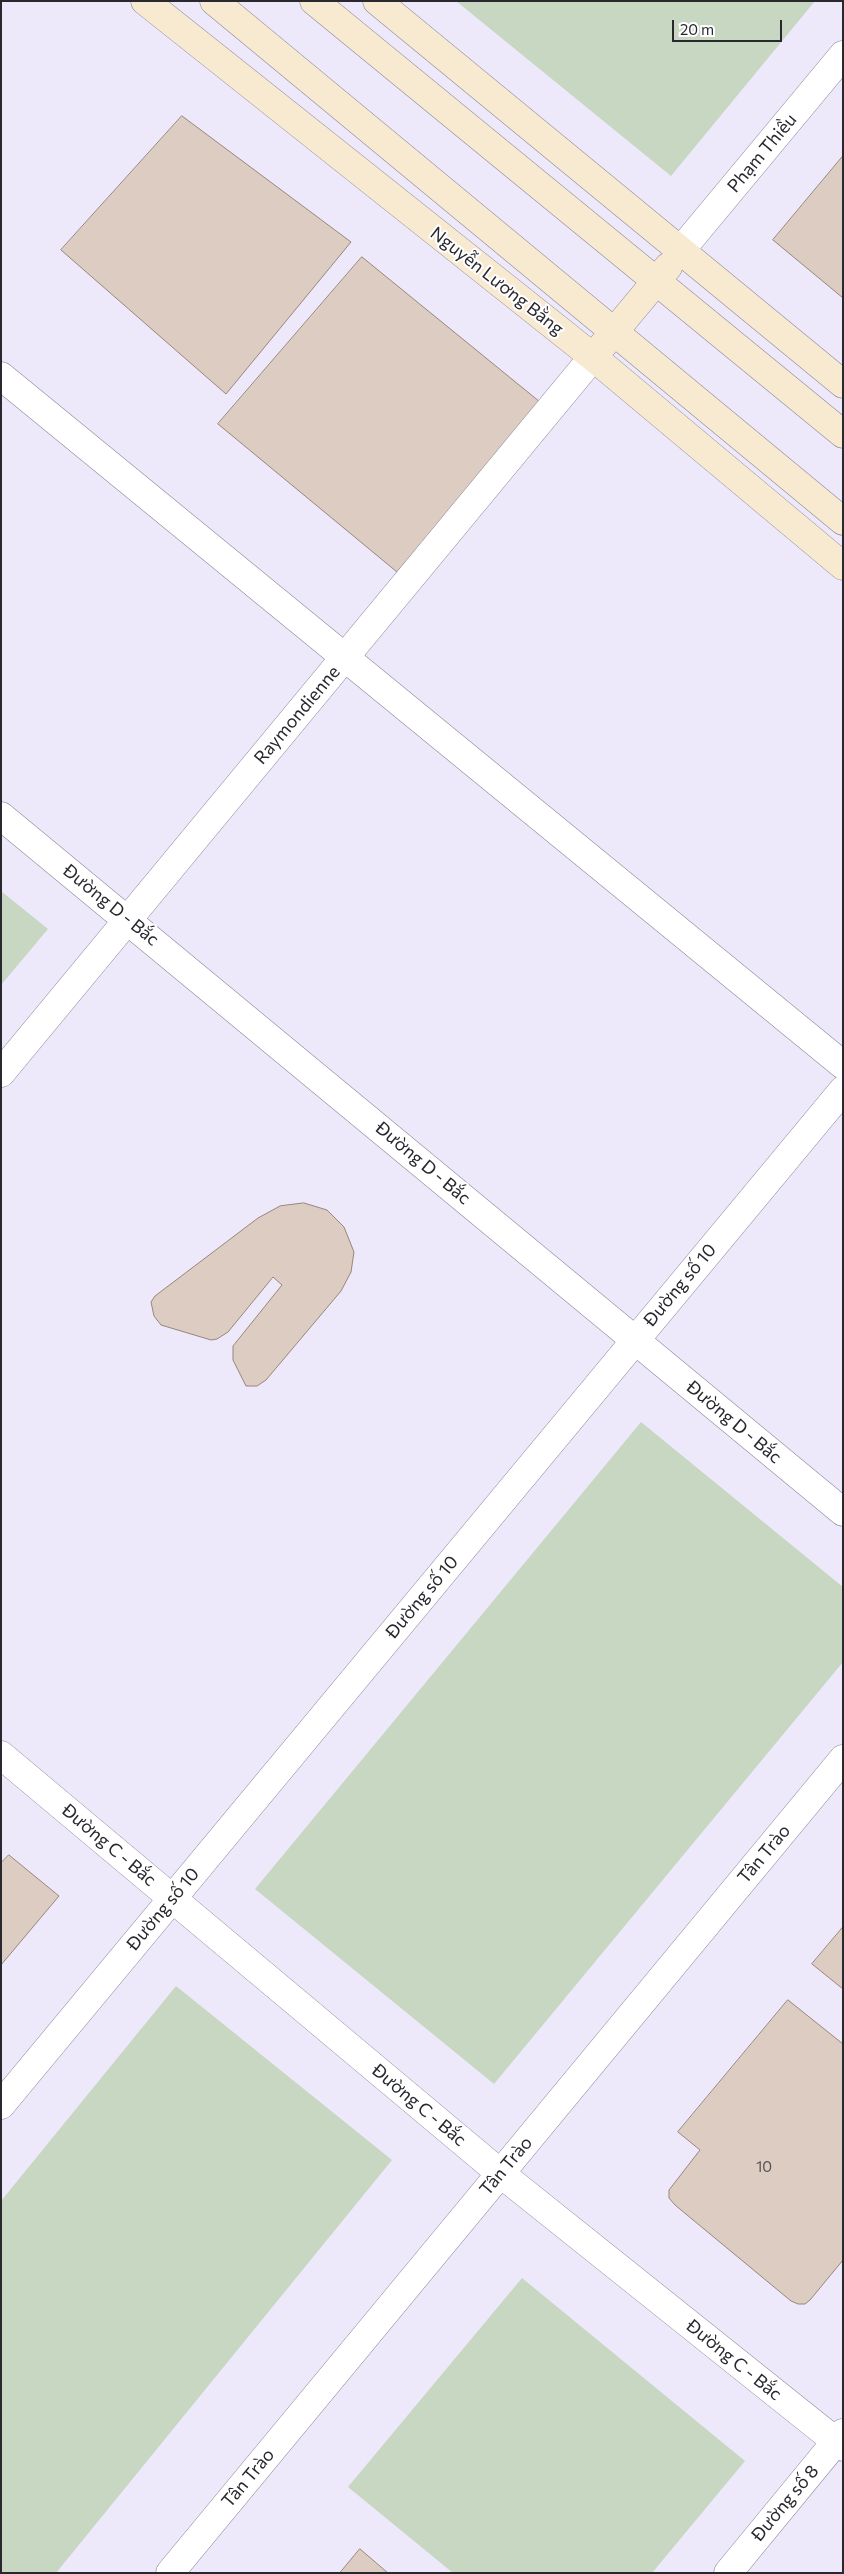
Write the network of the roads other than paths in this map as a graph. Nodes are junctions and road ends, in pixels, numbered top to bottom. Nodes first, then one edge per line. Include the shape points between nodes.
1 (145, 1) edge
2 (214, 1) edge
3 (314, 1) edge
4 (377, 1) edge
5 (843, 55) edge
6 (681, 250) junction
7 (656, 280) junction
8 (614, 332) junction
9 (593, 357) junction
10 (1, 376) edge
11 (843, 384) edge
12 (843, 434) edge
13 (843, 521) edge
14 (843, 566) edge
15 (344, 657) junction
16 (1, 816) edge
17 (128, 919) junction
18 (843, 1064) edge
19 (1, 1072) edge
20 (843, 1090) edge
21 (635, 1339) junction
22 (843, 1512) edge
23 (1, 1755) edge
24 (843, 1759) edge
25 (172, 1898) junction
26 (1, 2105) edge
27 (500, 2173) junction
28 (841, 2441) edge
29 (170, 2573) edge
30 (728, 2573) edge

1 - 9 main road, Nguyễn Lương Bằng
2 - 8 main road, Nguyễn Lương Bằng
3 - 7 main road
4 - 6 main road
5 - 6 street, Phạm Thiều
6 - 7 main road
6 - 11 main road
7 - 8 main road
7 - 12 main road
8 - 9 main road
8 - 13 main road, Nguyễn Lương Bằng
9 - 14 main road, Nguyễn Lương Bằng
9 - 15 street, Raymondienne
10 - 15 street
15 - 17 street, Raymondienne
15 - 18 street
16 - 17 street, Đường D - Bắc
17 - 19 street, Raymondienne
17 - 21 street, Đường D - Bắc
20 - 21 street, Đường số 10
21 - 22 street, Đường D - Bắc
21 - 25 street, Đường số 10
23 - 25 street, Đường C - Bắc
24 - 27 street, Tân Trào
25 - 26 street, Đường số 10
25 - 27 street, Đường C - Bắc
27 - 28 street, Đường C - Bắc
27 - 29 street, Tân Trào
28 - 30 street, Đường số 8

